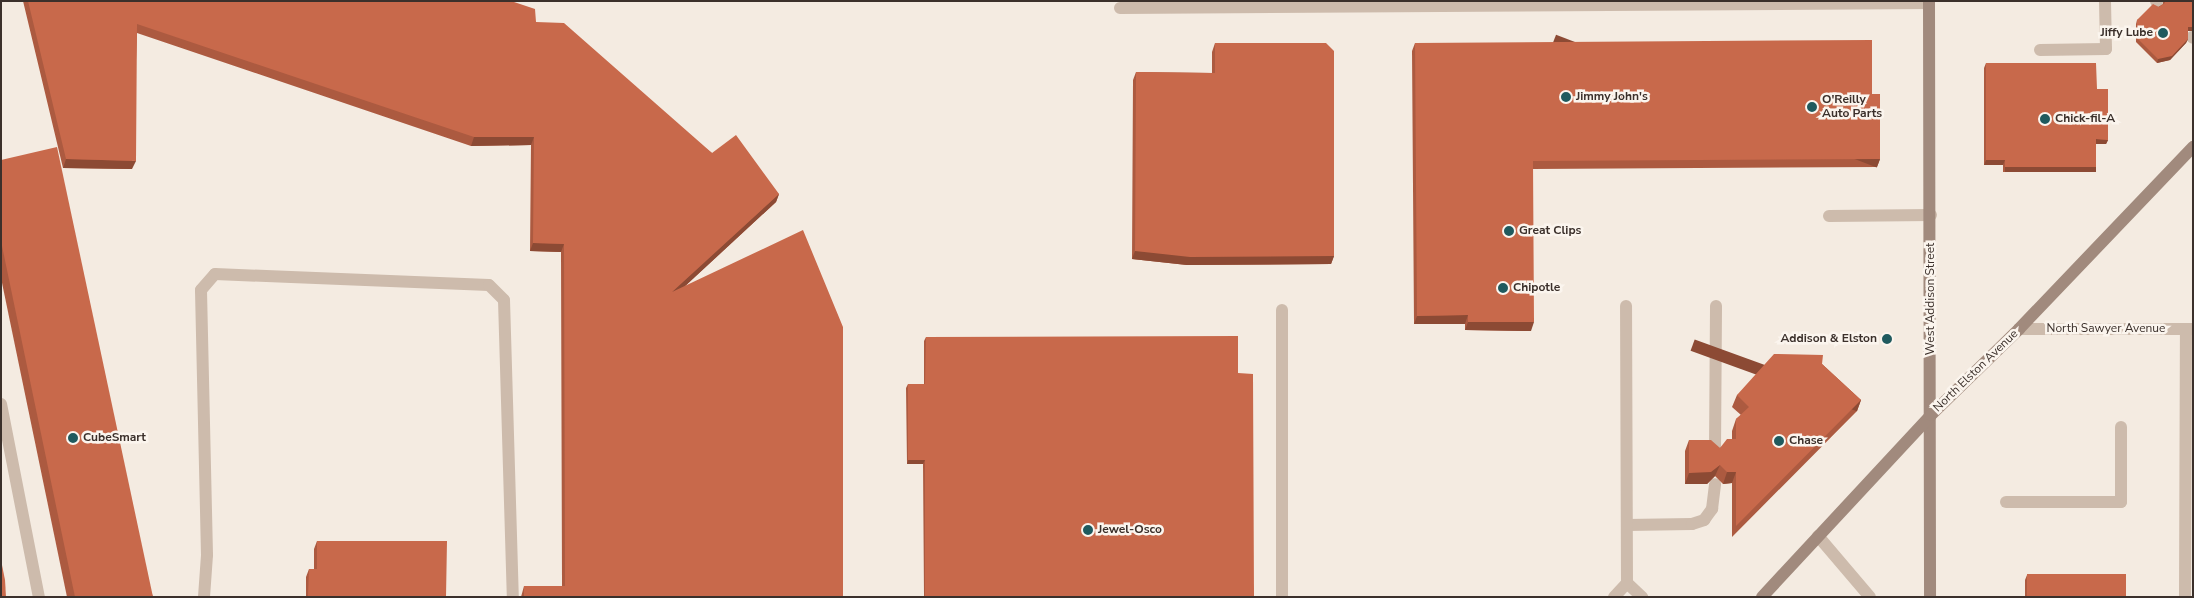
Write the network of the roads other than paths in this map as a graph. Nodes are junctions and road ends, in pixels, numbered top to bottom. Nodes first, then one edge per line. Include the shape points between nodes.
1 (2105, 1) edge
2 (1929, 2) edge
3 (1266, 4) edge
4 (1120, 8) dead end
5 (2040, 50) dead end
6 (2193, 146) edge
7 (1931, 215) junction
8 (1829, 216) dead end
9 (1626, 306) dead end
10 (1716, 306) dead end
11 (1282, 310) dead end
12 (2020, 329) junction
13 (2189, 329) edge
14 (1, 404) edge
15 (1930, 415) junction
16 (2121, 427) dead end
17 (1716, 451) edge
18 (1715, 484) edge
19 (2006, 502) dead end
20 (1627, 525) junction
21 (1818, 536) junction
22 (1627, 583) junction
23 (2188, 589) edge
24 (39, 597) edge
25 (204, 597) edge
26 (513, 597) edge
27 (1282, 597) edge
28 (1614, 597) edge
29 (1642, 597) edge
30 (1762, 597) edge
31 (1870, 597) edge
32 (1930, 597) edge

1 - 5 street via 2106,49
2 - 3 street
2 - 7 main road, West Addison Street
3 - 4 street
6 - 12 main road, North Elston Avenue
7 - 8 street
7 - 15 main road, West Addison Street
9 - 20 street
10 - 17 street
11 - 27 street
12 - 13 street, North Sawyer Avenue
12 - 15 main road, North Elston Avenue
13 - 23 street
14 - 24 street
15 - 21 main road, North Elston Avenue
15 - 32 main road, West Addison Street
16 - 19 street via 2121,502
18 - 20 street via 1712,508 1704,520 1692,524
20 - 22 street
21 - 30 main road, North Elston Avenue
21 - 31 street
22 - 28 street
22 - 29 street
25 - 26 street via 206,555 200,290 215,274 489,285 504,300

